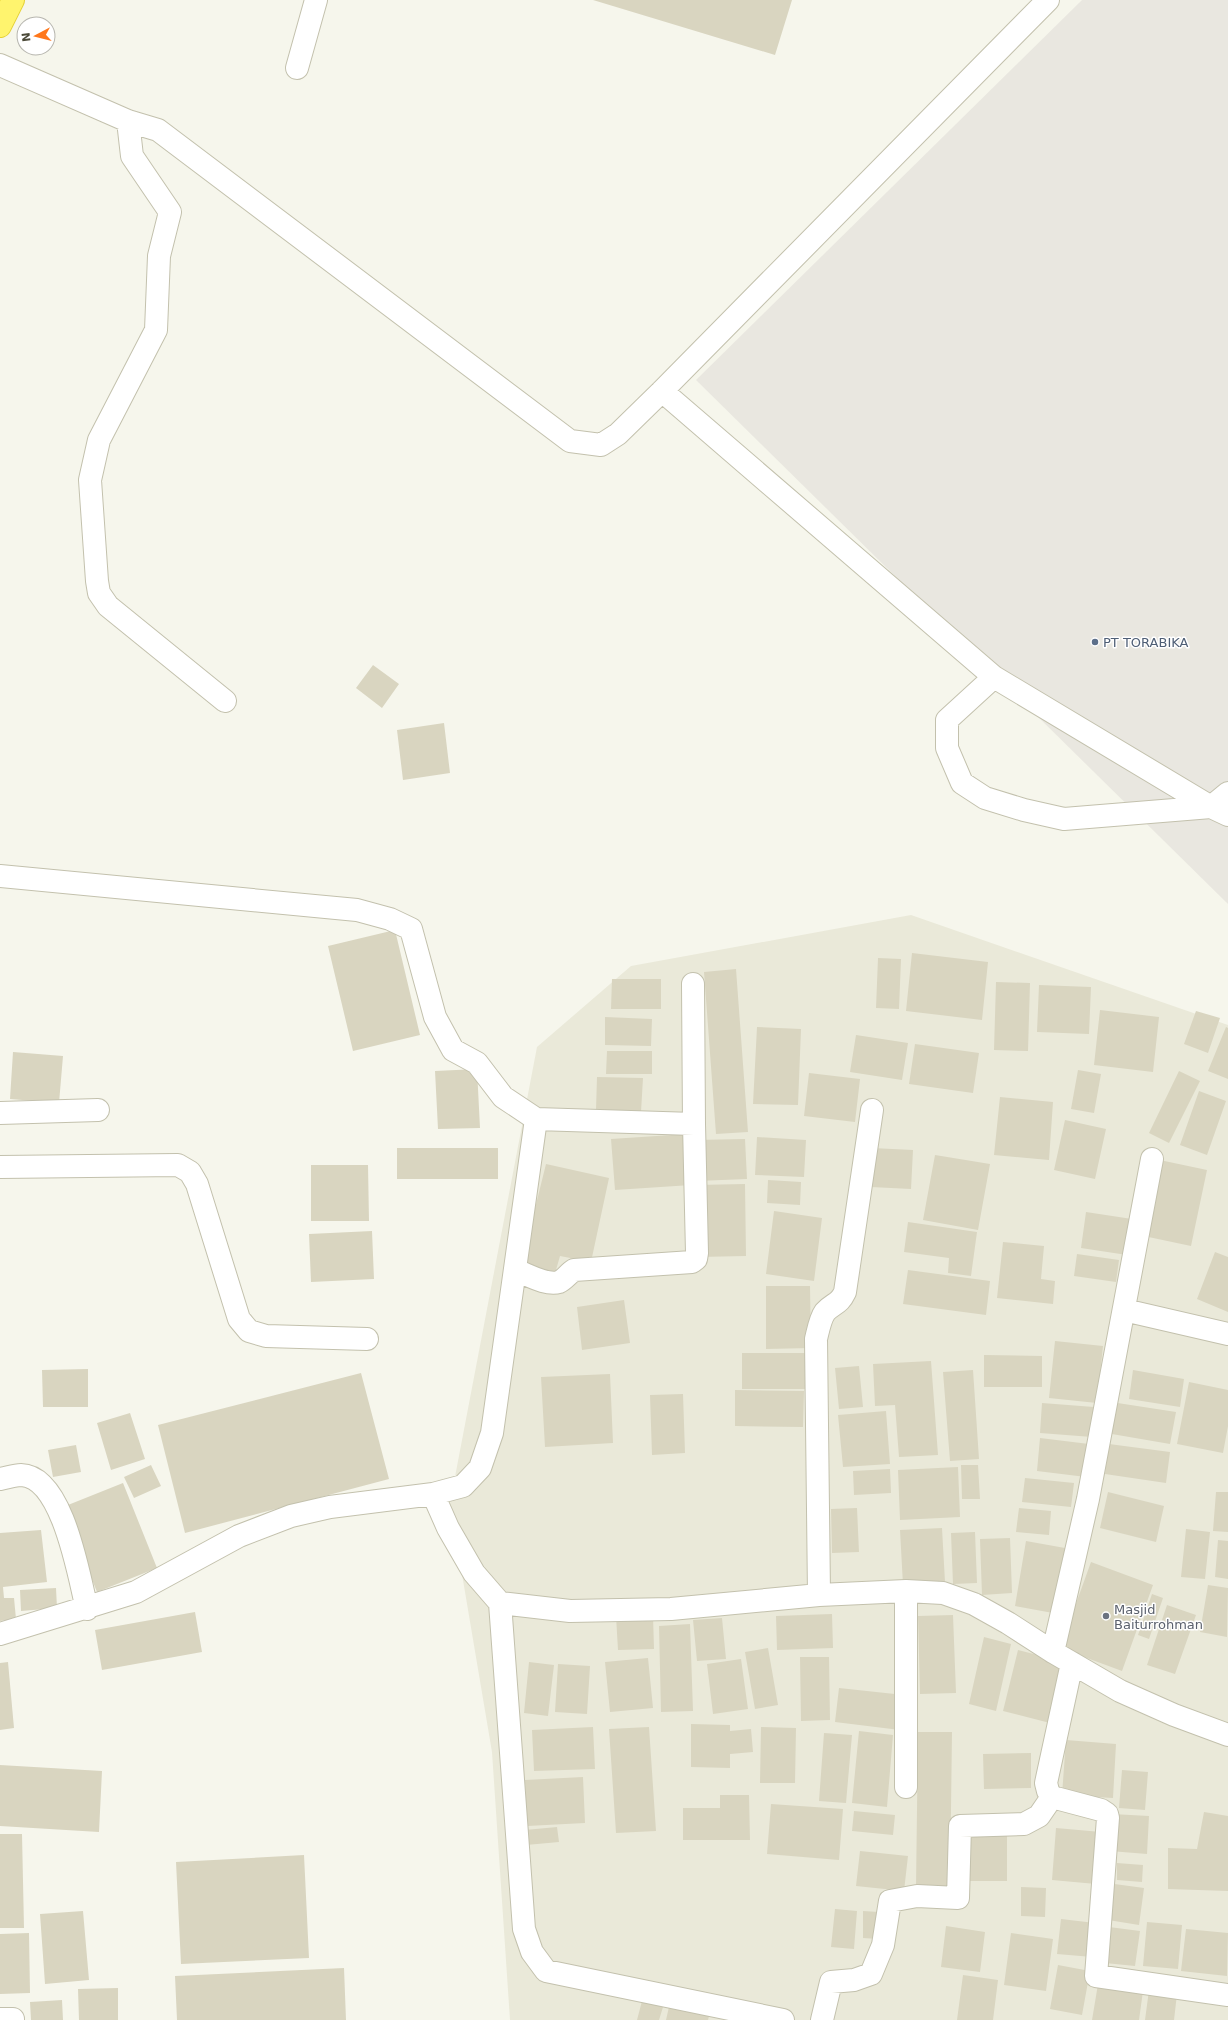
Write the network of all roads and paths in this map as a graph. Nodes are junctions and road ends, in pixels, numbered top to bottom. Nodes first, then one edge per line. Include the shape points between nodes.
1 (13, 0) edge
2 (316, 0) edge
3 (1048, 0) edge
4 (0, 26) edge
5 (0, 65) edge
6 (297, 68) dead end
7 (128, 122) junction
8 (662, 391) junction
9 (994, 677) junction
10 (225, 701) dead end
11 (1228, 793) edge
12 (1220, 811) edge
13 (0, 876) edge
14 (693, 984) dead end
15 (98, 1110) dead end
16 (872, 1110) dead end
17 (0, 1113) edge
18 (536, 1119) junction
19 (694, 1124) junction
20 (1152, 1159) dead end
21 (0, 1167) edge
22 (515, 1270) junction
23 (1124, 1310) junction
24 (1228, 1334) edge
25 (366, 1339) dead end
26 (0, 1479) edge
27 (433, 1494) junction
28 (906, 1591) junction
29 (819, 1595) junction
30 (500, 1603) junction
31 (87, 1609) junction
32 (0, 1634) edge
33 (1053, 1652) junction
34 (1072, 1663) junction
35 (1228, 1735) edge
36 (906, 1787) dead end
37 (1052, 1798) junction
38 (1228, 1995) edge
39 (783, 2020) edge
40 (822, 2020) edge

1 - 4 highway
2 - 6 street
3 - 8 street
5 - 7 street
7 - 8 street via 158,130 570,441 601,444 618,434
7 - 10 street via 132,156 170,212 159,256 156,330 99,440 90,480 96,581 99,593 108,606
8 - 9 street
9 - 12 street
9 - 12 street via 947,720 946,748 962,783 985,798 1064,819
11 - 12 street
13 - 18 street via 357,910 390,919 411,929 435,1017 453,1050 477,1063 503,1097
14 - 19 street
15 - 17 street
16 - 29 street via 845,1292 841,1301 825,1312 816,1339
18 - 19 street
18 - 22 street
19 - 22 street via 696,1259 692,1262 574,1270 561,1281 555,1282
20 - 23 street
21 - 25 street via 178,1164 190,1172 197,1184 239,1319 249,1331 266,1336
22 - 27 street via 492,1433 480,1468 463,1486
23 - 24 street
23 - 33 street via 1088,1499
26 - 31 street via 22,1475 43,1485 52,1496 70,1541
27 - 30 street via 448,1528 474,1573
27 - 31 street via 330,1507 292,1516 239,1536 136,1592
28 - 29 street
28 - 33 street via 943,1593 974,1604 1008,1622
28 - 36 street
29 - 30 street via 671,1609 570,1611
30 - 39 street via 524,1929 532,1952 546,1971
31 - 32 street
33 - 34 street
34 - 35 street via 1120,1691
34 - 37 street via 1046,1783
37 - 38 street via 1101,1810 1108,1818 1096,1976
37 - 40 street via 1039,1816 1024,1824 960,1826 958,1898 917,1896 890,1901 883,1945 871,1974 854,1980 831,1982

